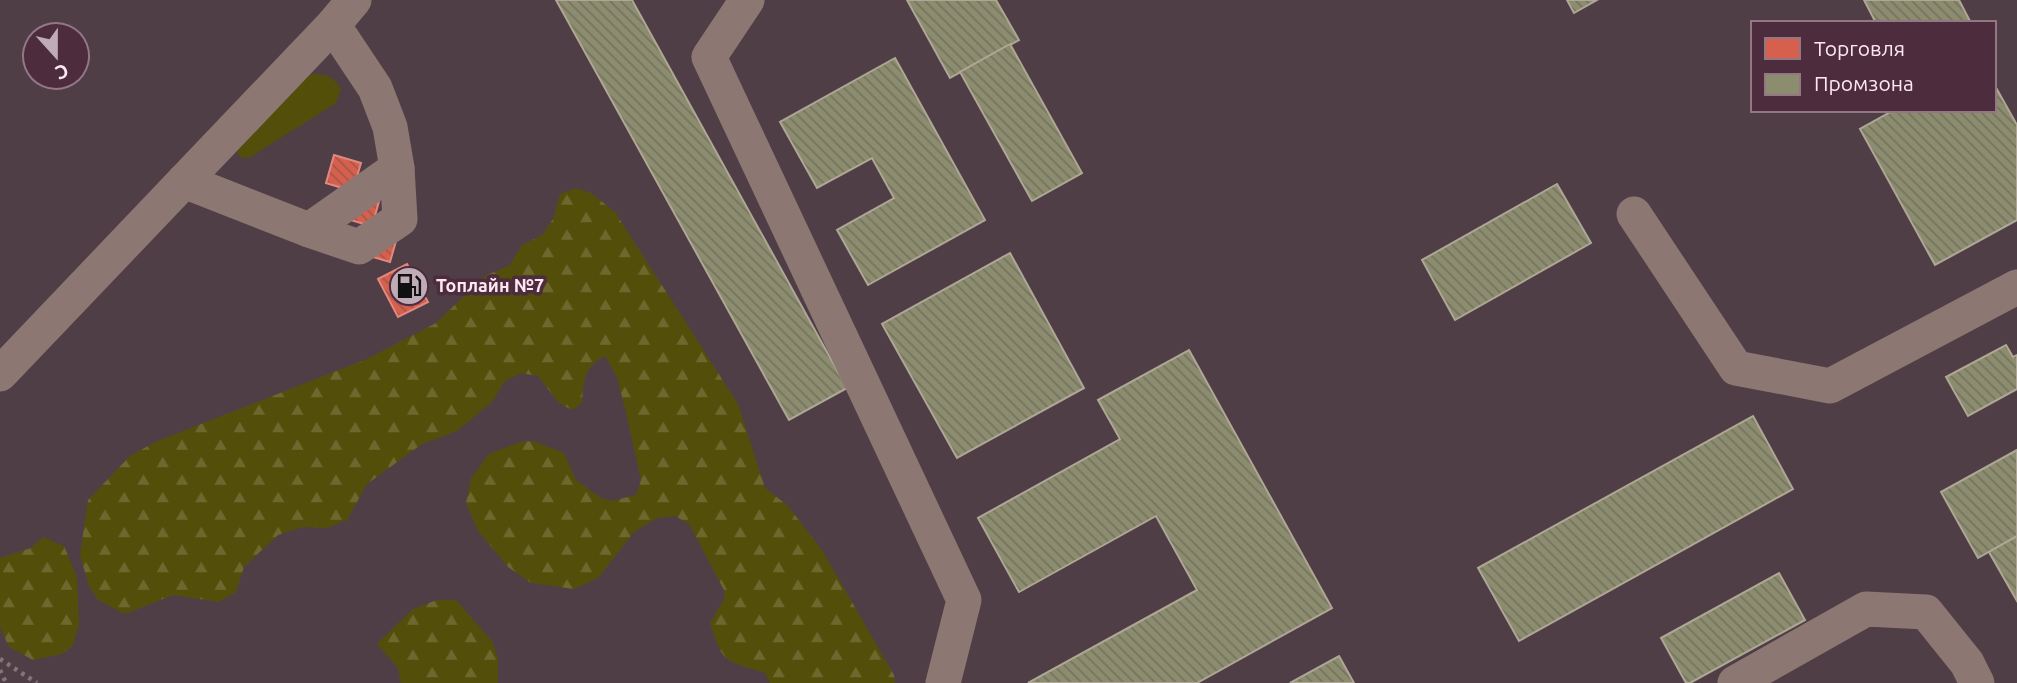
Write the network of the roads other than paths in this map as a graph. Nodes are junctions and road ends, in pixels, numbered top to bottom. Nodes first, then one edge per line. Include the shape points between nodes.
1 (747, 0) edge
2 (344, 12) edge
3 (184, 181) junction
4 (1634, 214) dead end
5 (2017, 287) edge
6 (0, 374) edge
7 (943, 683) edge
8 (1735, 683) edge
9 (1977, 683) edge

1 - 7 street via 709,57 964,600
2 - 3 street
2 - 3 street via 390,127 397,168 309,230
3 - 6 street
4 - 5 street via 1735,368 1830,386
8 - 9 street via 1866,609 1926,612 1967,663

